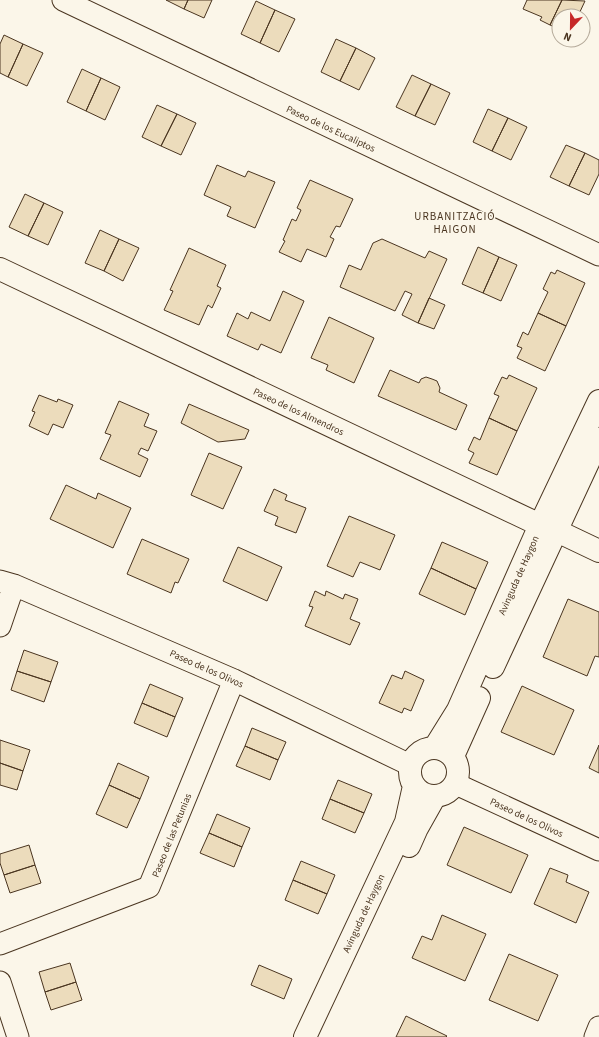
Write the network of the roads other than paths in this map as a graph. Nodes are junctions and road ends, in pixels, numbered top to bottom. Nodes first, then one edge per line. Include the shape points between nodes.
1 (63, 0) edge
2 (599, 255) edge
3 (0, 269) edge
4 (599, 401) edge
5 (599, 439) edge
6 (549, 528) junction
7 (599, 551) edge
8 (7, 583) edge
9 (0, 626) edge
10 (234, 680) junction
11 (444, 751) junction
12 (410, 765) junction
13 (456, 784) junction
14 (414, 786) junction
15 (435, 796) junction
16 (599, 850) edge
17 (0, 944) edge
18 (0, 982) edge
19 (599, 1027) edge
20 (18, 1037) edge
21 (304, 1037) edge
22 (319, 1037) edge
23 (595, 1037) edge

1 - 2 street, Paseo de los Eucaliptos
3 - 6 street, Paseo de los Almendros
4 - 6 street, Avinguda de Haygon
5 - 6 street, Avinguda de Haygon
6 - 7 street, Paseo de los Almendros
6 - 11 street, Avinguda de Haygon via 458,710
8 - 9 street
8 - 10 street, Paseo de los Olivos
10 - 12 street, Paseo de los Olivos
10 - 17 street, Paseo de las Petunias via 149,887
11 - 12 street via 425,748 417,754
11 - 13 street via 458,765 459,778
12 - 14 street via 410,779
13 - 15 street via 442,796
13 - 16 street, Paseo de los Olivos
14 - 15 street via 419,791
14 - 21 street, Avinguda de Haygon via 406,822
15 - 22 street, Avinguda de Haygon via 417,828
18 - 20 street
19 - 23 street

